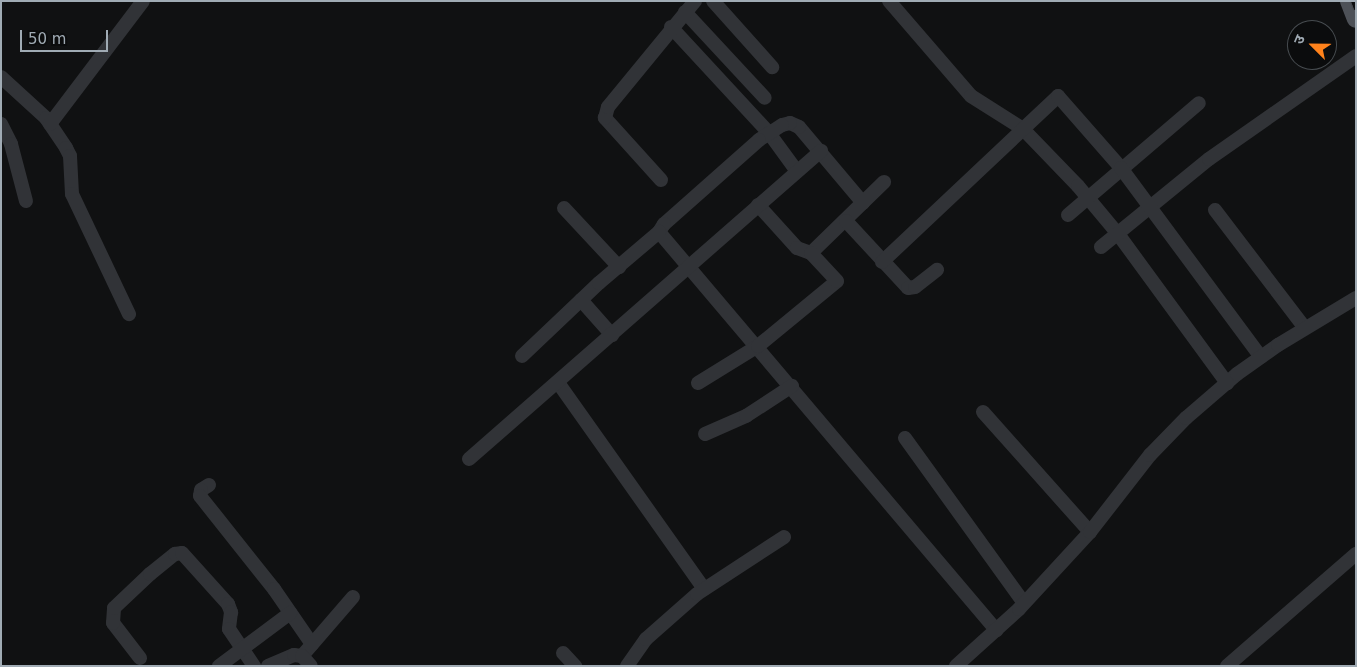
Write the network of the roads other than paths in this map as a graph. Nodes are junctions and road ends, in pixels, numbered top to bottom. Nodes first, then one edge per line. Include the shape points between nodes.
1 (143, 1) edge
2 (695, 1) edge
3 (713, 1) edge
4 (889, 1) edge
5 (1349, 1) edge
6 (685, 12) junction
7 (1356, 19) edge
8 (671, 27) junction
9 (1356, 56) edge
10 (772, 67) dead end
11 (1, 77) edge
12 (765, 98) dead end
13 (1199, 103) dead end
14 (1, 124) edge
15 (50, 124) junction
16 (1023, 129) junction
17 (769, 133) junction
18 (821, 151) junction
19 (1121, 168) junction
20 (796, 170) junction
21 (661, 180) dead end
22 (884, 182) dead end
23 (1088, 197) junction
24 (26, 201) dead end
25 (863, 203) junction
26 (758, 205) junction
27 (1150, 207) junction
28 (564, 208) dead end
29 (1215, 210) dead end
30 (1068, 215) dead end
31 (846, 221) junction
32 (660, 232) junction
33 (1118, 234) junction
34 (1102, 247) dead end
35 (812, 253) junction
36 (882, 262) junction
37 (619, 267) junction
38 (689, 268) junction
39 (937, 270) dead end
40 (1356, 298) edge
41 (582, 300) junction
42 (129, 314) dead end
43 (1305, 328) junction
44 (612, 336) junction
45 (758, 346) junction
46 (522, 356) dead end
47 (1261, 357) junction
48 (698, 383) dead end
49 (1226, 383) junction
50 (559, 384) junction
51 (792, 386) junction
52 (982, 412) dead end
53 (705, 434) dead end
54 (905, 438) dead end
55 (469, 459) dead end
56 (209, 485) dead end
57 (1090, 532) junction
58 (784, 537) dead end
59 (1356, 554) edge
60 (704, 588) junction
61 (353, 597) dead end
62 (1024, 603) junction
63 (290, 613) junction
64 (996, 630) junction
65 (312, 644) junction
66 (242, 649) junction
67 (563, 653) dead end
68 (140, 658) dead end
69 (306, 661) edge
70 (219, 666) edge
71 (254, 666) edge
72 (268, 666) edge
73 (575, 666) edge
74 (627, 666) edge
75 (956, 666) edge
76 (1227, 666) edge

1 - 15 street
2 - 6 street
3 - 10 street
4 - 16 street via 971,96
5 - 7 main road
6 - 8 street
6 - 12 street
8 - 17 street
8 - 21 street via 608,107 606,118
9 - 27 street via 1209,159
11 - 15 street
13 - 19 street
14 - 24 street
15 - 42 street via 70,156 72,194
16 - 19 street via 1058,96
16 - 23 street
16 - 36 street
17 - 18 street via 782,125 799,127
17 - 20 street
17 - 32 street via 664,224
18 - 20 street
18 - 25 street
19 - 23 street
19 - 27 street
20 - 26 street
22 - 25 street
23 - 30 street
23 - 33 street
25 - 31 street
26 - 35 street via 797,248
26 - 38 street
27 - 33 street
27 - 47 street
28 - 37 street
29 - 43 street
31 - 35 street
31 - 36 street
32 - 37 street
32 - 38 street
33 - 34 street
33 - 49 street
35 - 45 street via 837,281
36 - 39 street via 908,288 915,287
37 - 41 street
38 - 44 street
38 - 45 street
40 - 43 street
41 - 44 street
41 - 46 street
43 - 47 street
44 - 50 street
45 - 48 street
45 - 51 street
47 - 49 street
49 - 57 street via 1150,455
50 - 55 street
50 - 60 street
51 - 53 street via 746,416
51 - 64 street via 836,445
52 - 57 street
54 - 62 street
56 - 63 street via 201,490 200,496
57 - 62 street
58 - 60 street
59 - 76 street
60 - 74 street via 646,639
61 - 65 street
62 - 64 street
63 - 65 street
63 - 66 street
64 - 75 street
65 - 69 street
66 - 68 street via 229,629 231,612 228,604 184,554 178,553 114,608 114,623
66 - 70 street
66 - 71 street
67 - 73 street
69 - 72 street via 287,656

